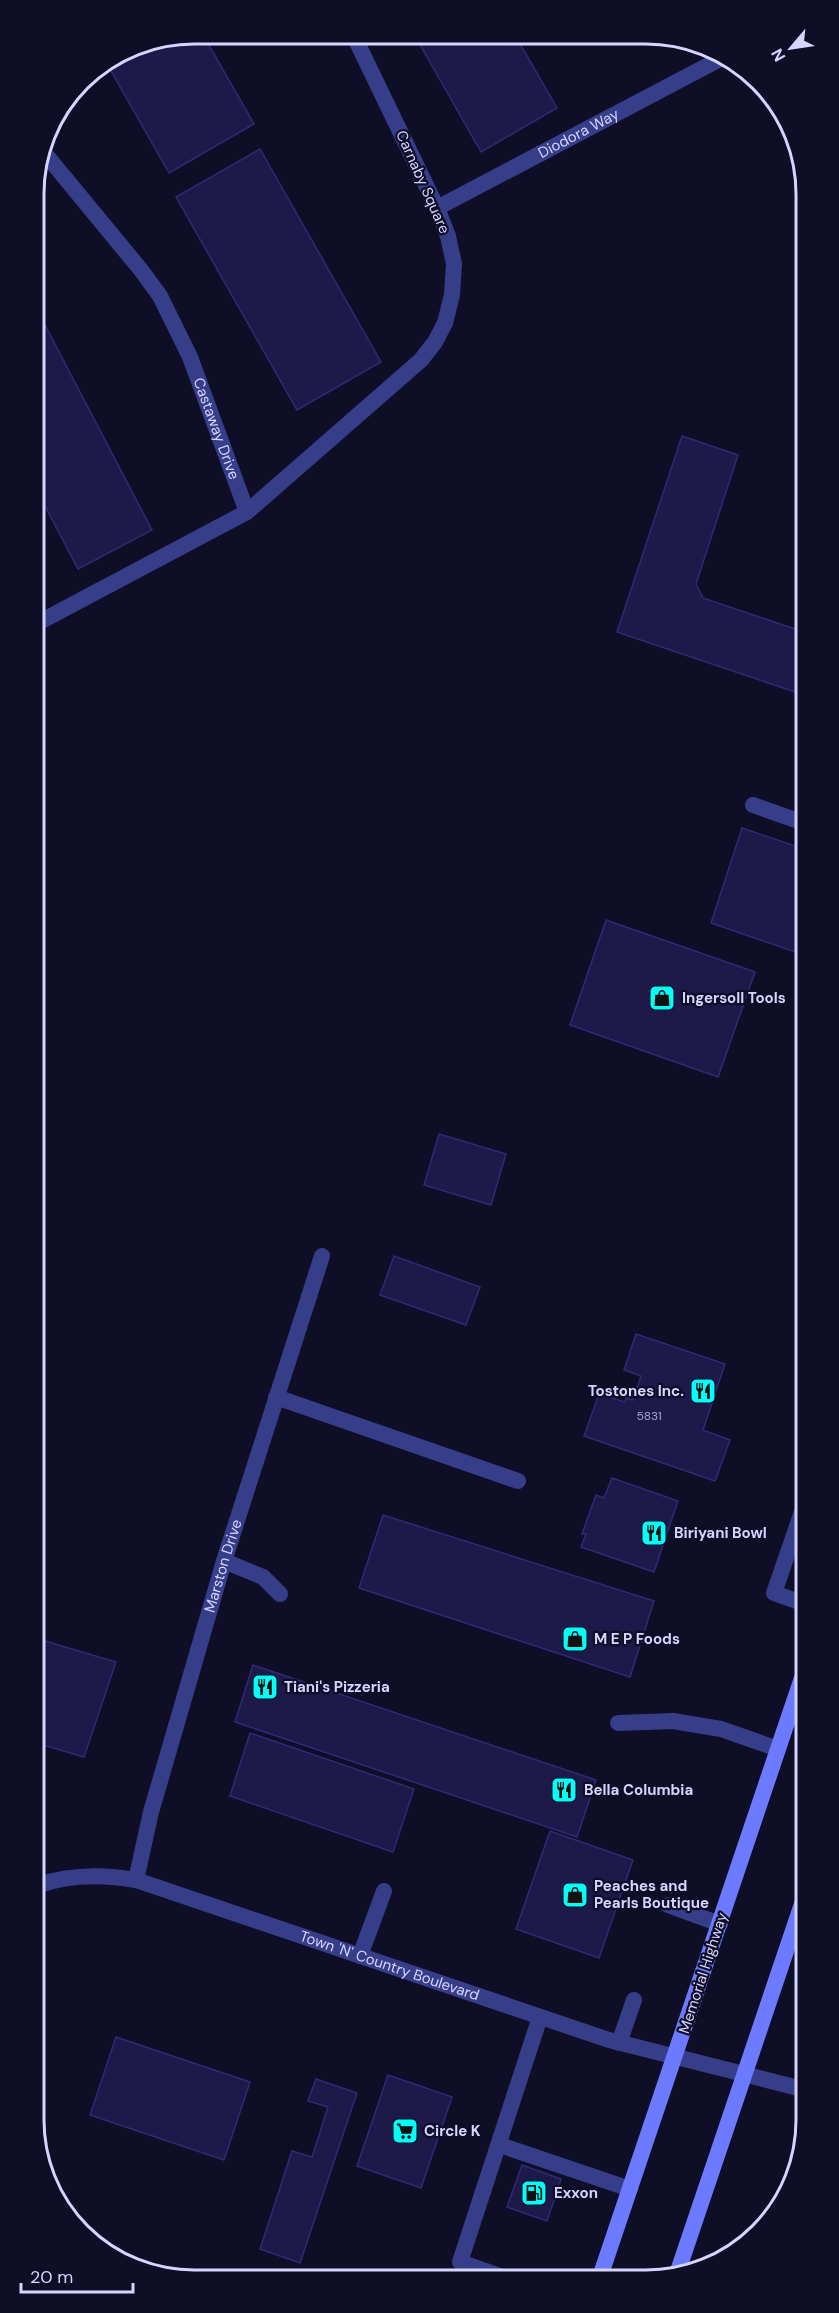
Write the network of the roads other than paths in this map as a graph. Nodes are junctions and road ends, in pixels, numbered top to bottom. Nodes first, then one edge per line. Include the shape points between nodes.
1 (358, 44) edge
2 (716, 61) edge
3 (48, 158) edge
4 (437, 208) junction
5 (247, 512) junction
6 (44, 621) edge
7 (753, 805) dead end
8 (796, 820) edge
9 (322, 1256) dead end
10 (276, 1397) junction
11 (518, 1481) dead end
12 (795, 1531) edge
13 (224, 1562) junction
14 (280, 1594) dead end
15 (795, 1601) edge
16 (795, 1698) edge
17 (618, 1723) dead end
18 (778, 1749) junction
19 (136, 1880) junction
20 (44, 1883) edge
21 (384, 1891) dead end
22 (668, 1905) dead end
23 (720, 1924) junction
24 (795, 1924) edge
25 (360, 1956) junction
26 (634, 2000) dead end
27 (540, 2017) junction
28 (619, 2043) junction
29 (675, 2058) junction
30 (744, 2074) junction
31 (795, 2087) edge
32 (500, 2145) junction
33 (630, 2189) junction
34 (680, 2265) edge
35 (482, 2270) edge
36 (602, 2270) edge

1 - 4 street, Carnaby Square
2 - 4 street, Diodora Way
3 - 5 street, Castaway Drive via 160,296 190,357
4 - 5 street, Carnaby Square via 454,264 452,295 435,342 388,390
5 - 6 street
7 - 8 street
9 - 10 street, Marston Drive
10 - 11 street
10 - 13 street, Marston Drive
12 - 15 street via 774,1593
13 - 14 street via 263,1577
13 - 19 street, Marston Drive
16 - 18 main road, Memorial Highway
17 - 18 street via 673,1721 721,1729
18 - 23 main road, Memorial Highway
19 - 20 street, Town 'N' Country Boulevard via 84,1876
19 - 25 street, Town 'N' Country Boulevard
21 - 25 street
22 - 23 street
23 - 29 main road, Memorial Highway
24 - 30 main road
25 - 27 street, Town 'N' Country Boulevard
26 - 28 street
27 - 28 street, Town 'N' Country Boulevard
27 - 32 street
28 - 29 street, Town 'N' Country Boulevard
29 - 30 street, Town 'N' Country Boulevard
29 - 33 main road, Memorial Highway
30 - 31 street, Town 'N' Country Boulevard
30 - 34 main road
32 - 33 street
32 - 35 street via 460,2262
33 - 36 main road, Memorial Highway

